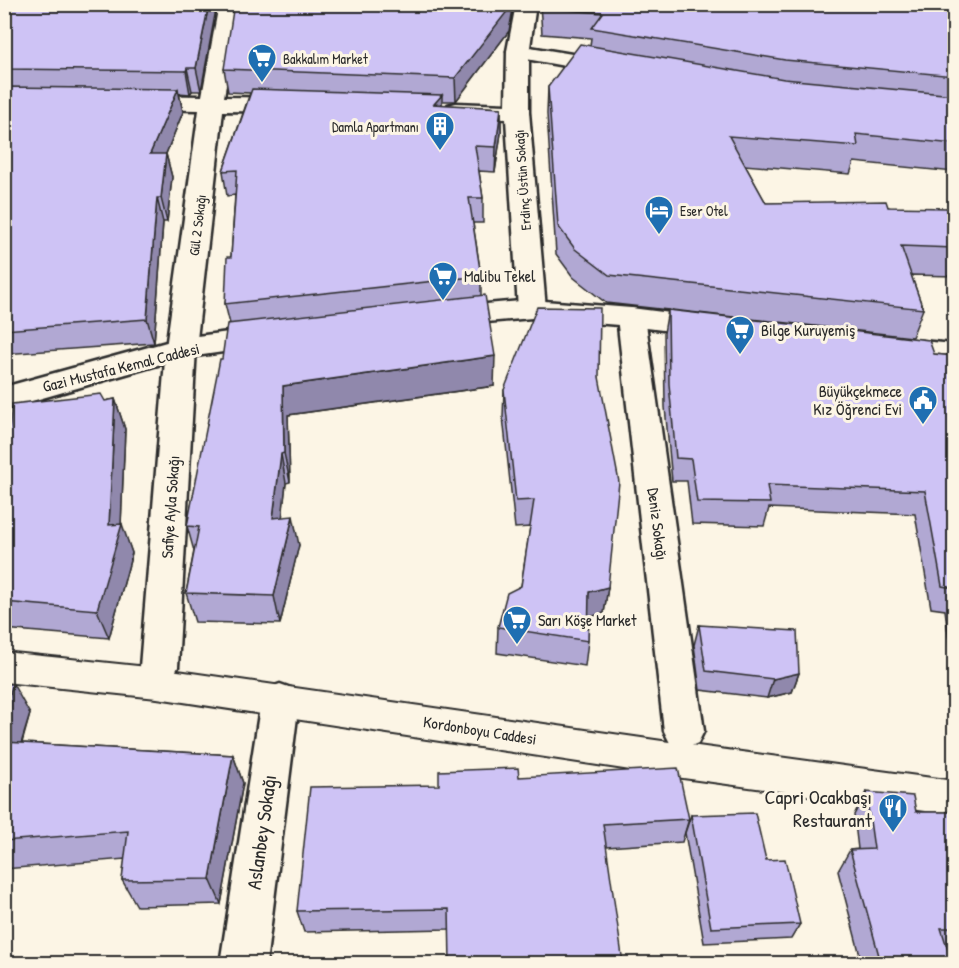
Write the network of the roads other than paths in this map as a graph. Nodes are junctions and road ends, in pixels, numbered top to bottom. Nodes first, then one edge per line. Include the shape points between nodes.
1 (229, 4) edge
2 (526, 4) edge
3 (518, 51) junction
4 (631, 70) edge
5 (108, 101) edge
6 (212, 103) junction
7 (317, 106) edge
8 (435, 109) edge
9 (517, 112) junction
10 (532, 309) junction
11 (631, 317) junction
12 (413, 320) edge
13 (735, 330) edge
14 (297, 334) edge
15 (862, 345) edge
16 (181, 348) junction
17 (954, 354) edge
18 (4, 398) edge
19 (4, 667) edge
20 (159, 667) dead end
21 (280, 700) junction
22 (684, 731) dead end
23 (954, 798) edge
24 (243, 963) edge

1 - 6 street, Gül 2 Sokağı
2 - 3 street, Erdinç Üstün Sokağı
3 - 4 street
3 - 9 street, Erdinç Üstün Sokağı
5 - 6 street
6 - 7 street
6 - 16 street, Gül 2 Sokağı
8 - 9 street
9 - 10 street, Erdinç Üstün Sokağı
10 - 11 street
10 - 12 street
11 - 13 street
11 - 22 street, Deniz Sokağı
14 - 16 street, Gazi Mustafa Kemal Caddesi
15 - 17 street
16 - 18 street, Gazi Mustafa Kemal Caddesi
16 - 20 street, Safiye Ayla Sokağı
19 - 21 street, Kordonboyu Caddesi
21 - 23 street, Kordonboyu Caddesi
21 - 24 street, Aslanbey Sokağı

